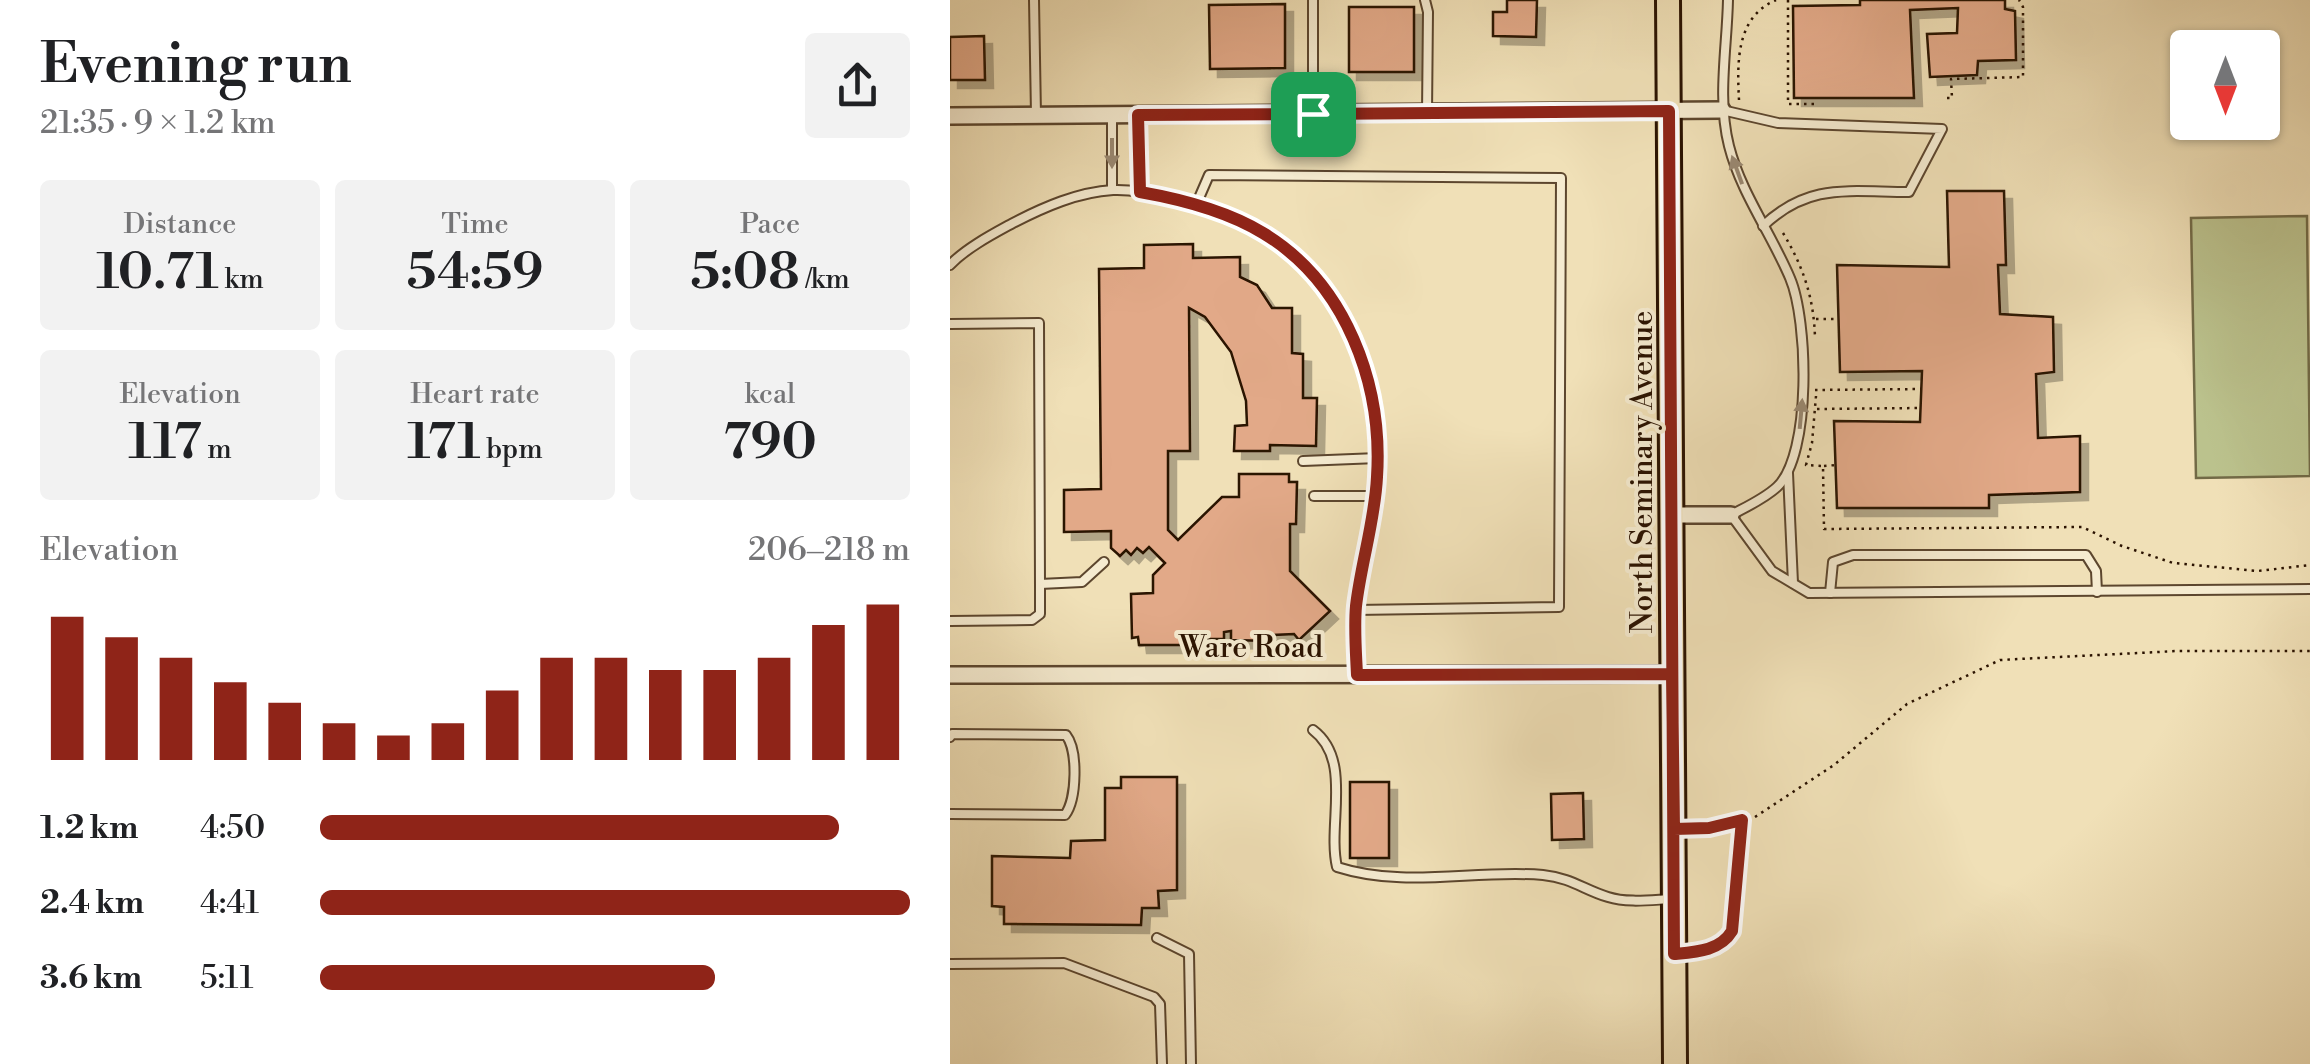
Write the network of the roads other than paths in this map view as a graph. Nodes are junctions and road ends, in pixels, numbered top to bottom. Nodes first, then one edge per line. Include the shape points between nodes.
1 (1034, 0) edge
2 (1313, 0) edge
3 (1425, 0) edge
4 (1668, 0) edge
5 (1728, 0) edge
6 (1722, 110) junction
7 (1669, 111) junction
8 (1427, 113) junction
9 (1313, 114) junction
10 (1036, 115) junction
11 (1112, 115) junction
12 (1138, 115) junction
13 (950, 116) edge
14 (1112, 190) junction
15 (1140, 192) junction
16 (1196, 204) junction
17 (1763, 226) junction
18 (950, 265) edge
19 (950, 324) edge
20 (1378, 458) junction
21 (1304, 460) dead end
22 (1788, 467) junction
23 (1314, 496) dead end
24 (1375, 496) junction
25 (1672, 515) junction
26 (1731, 515) junction
27 (1104, 562) dead end
28 (1793, 583) junction
29 (1040, 584) junction
30 (2310, 589) edge
31 (2098, 592) junction
32 (1830, 593) junction
33 (1356, 610) junction
34 (950, 621) edge
35 (1672, 674) junction
36 (950, 675) edge
37 (1357, 675) junction
38 (1313, 730) dead end
39 (950, 737) edge
40 (950, 814) edge
41 (1742, 820) road end
42 (1674, 899) junction
43 (1158, 938) dead end
44 (1674, 954) junction
45 (950, 964) edge
46 (1162, 1064) edge
47 (1191, 1064) edge
48 (1675, 1064) edge

1 - 10 lane
2 - 9 lane
3 - 8 lane
4 - 7 main road, North Seminary Avenue
5 - 6 lane
6 - 7 street
17 -> 6 lane via 1729,147
6 - 17 lane via 1778,123 1942,129 1908,192 1822,191
7 - 8 street
7 - 25 main road, North Seminary Avenue
8 - 9 street
9 - 12 street
10 - 11 street
10 - 13 street
11 - 12 street
11 -> 14 lane
12 - 15 lane
14 - 15 lane
14 - 18 lane via 1039,210
15 - 16 lane
16 - 20 lane via 1263,233 1312,274 1344,318 1372,397
16 - 33 lane via 1209,175 1560,178 1560,607
22 -> 17 lane via 1802,418 1802,347 1791,280
19 - 29 lane via 1039,323
20 - 21 lane
20 - 24 lane
22 - 26 lane via 1778,486
22 - 28 lane
23 - 24 lane
24 - 33 lane
25 - 26 street
25 - 35 main road, North Seminary Avenue
26 - 28 lane via 1772,571
27 - 29 lane via 1082,582
28 - 32 lane
29 - 34 lane via 1040,614 1032,620
30 - 31 lane
31 - 32 lane
31 - 32 lane via 2086,556 1854,555 1833,562
33 - 37 lane
35 - 37 street, Ware Road
35 - 42 main road, North Seminary Avenue
36 - 37 street, Ware Road
38 - 42 lane via 1335,762 1337,867 1418,880 1550,876 1609,897
39 - 40 lane via 1066,735 1073,744 1072,806 1065,815
41 - 44 lane via 1732,931 1725,942
42 - 44 main road, North Seminary Avenue
43 - 47 lane via 1190,954
44 - 48 main road, North Seminary Avenue
45 - 46 lane via 1064,963 1154,998 1160,1004

